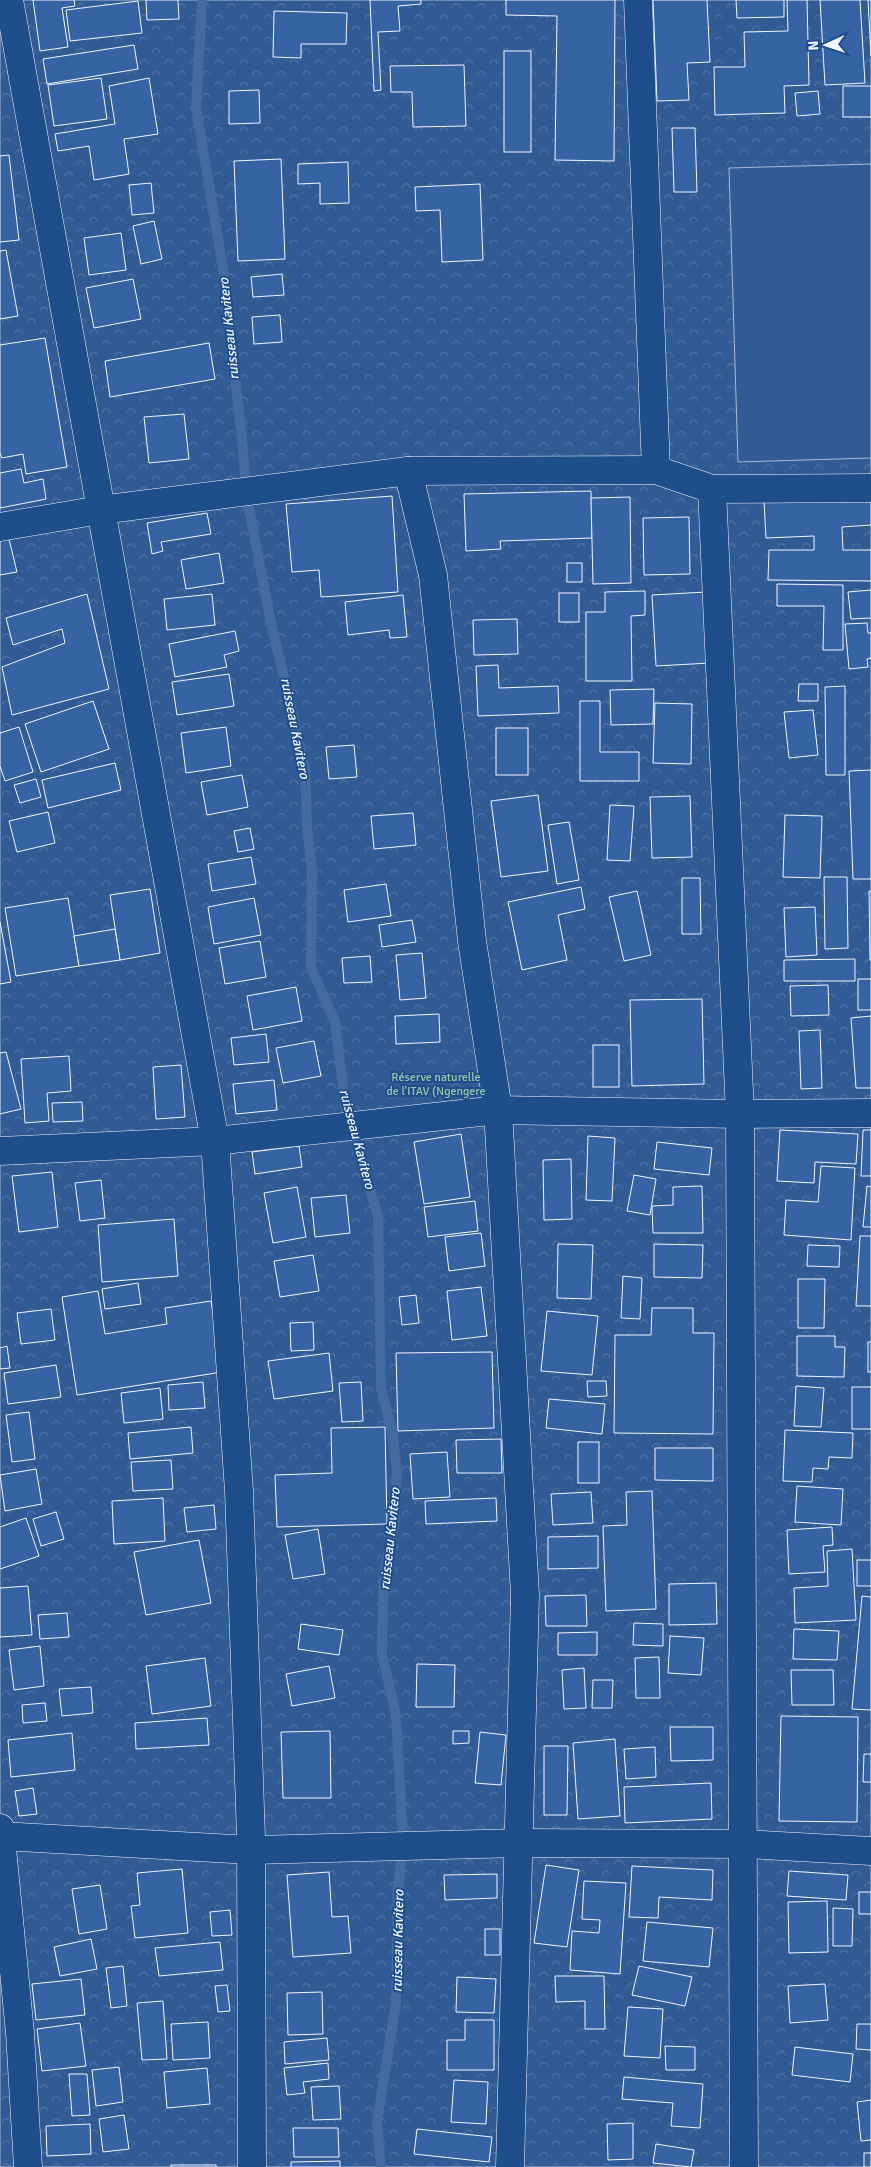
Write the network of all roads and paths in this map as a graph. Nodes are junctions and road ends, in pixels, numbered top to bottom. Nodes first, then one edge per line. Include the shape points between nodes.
1 (9, 0) edge
2 (638, 0) edge
3 (656, 470) junction
4 (408, 471) junction
5 (871, 488) edge
6 (712, 489) junction
7 (100, 510) junction
8 (0, 527) edge
9 (498, 1110) junction
10 (740, 1114) junction
11 (871, 1114) edge
12 (215, 1141) junction
13 (0, 1151) edge
14 (0, 1834) edge
15 (519, 1843) junction
16 (744, 1844) junction
17 (251, 1850) junction
18 (871, 1851) edge
19 (28, 2167) edge
20 (252, 2167) edge
21 (510, 2167) edge
22 (744, 2167) edge

1 - 7 street
2 - 3 street
3 - 4 street
3 - 6 street
4 - 7 street
4 - 9 street via 433,576 472,941
5 - 6 street
6 - 10 street
7 - 8 street
7 - 12 street
9 - 10 street
9 - 12 street
9 - 15 street via 525,1595
10 - 11 street
10 - 16 street
12 - 13 street
12 - 17 street via 239,1491
14 - 17 street
14 - 19 street via 20,2033
15 - 16 street
15 - 17 street
15 - 21 street
16 - 18 street
16 - 22 street
17 - 20 street

